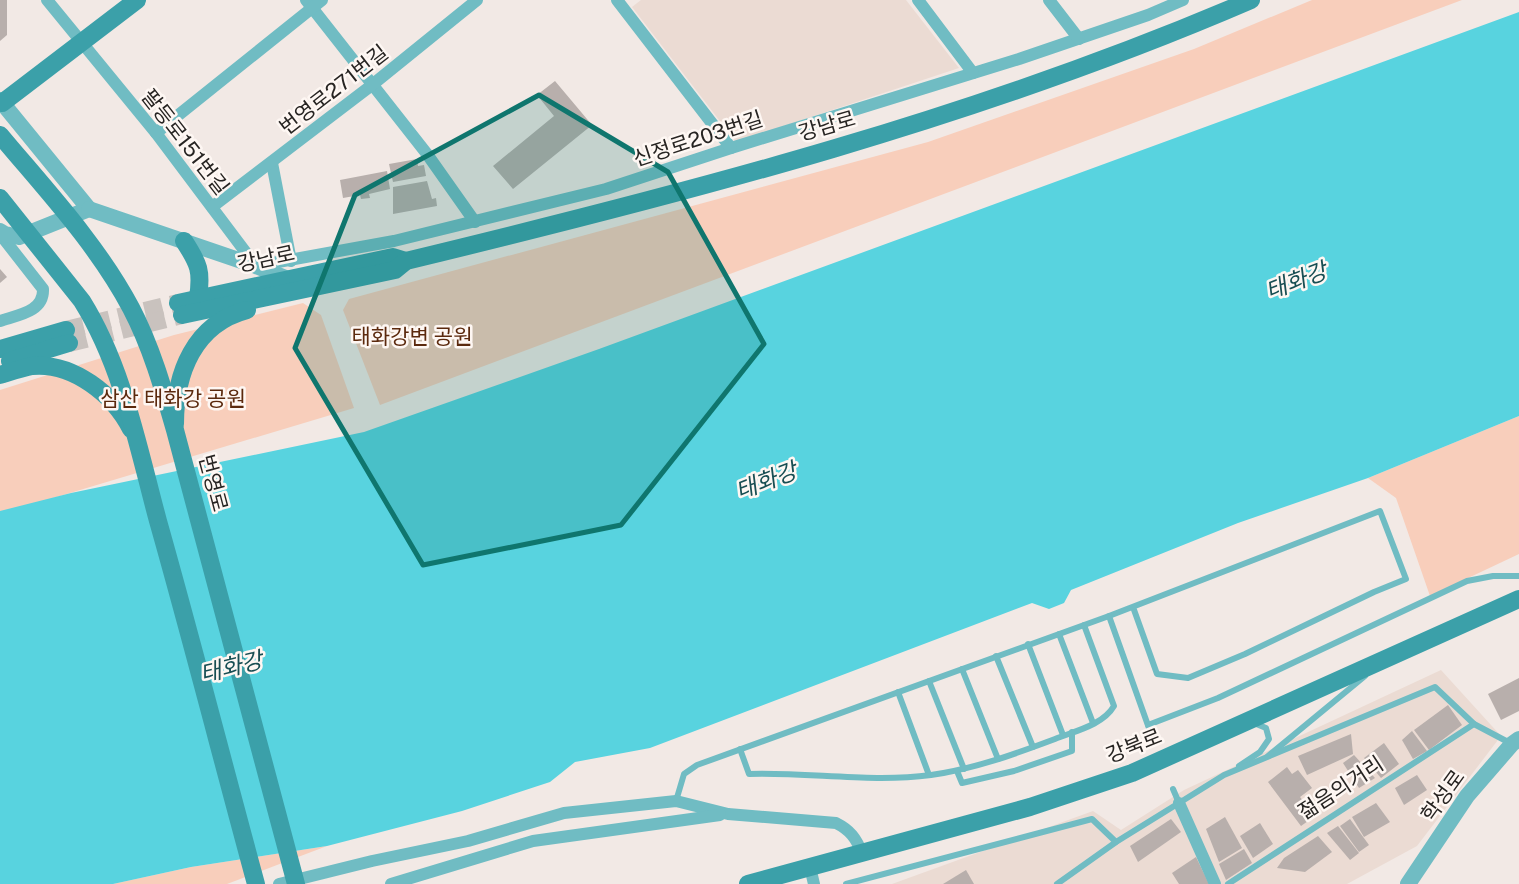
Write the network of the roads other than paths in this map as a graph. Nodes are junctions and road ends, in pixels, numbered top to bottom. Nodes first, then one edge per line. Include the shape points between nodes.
1 (47, 0) edge
2 (137, 0) edge
3 (477, 0) edge
4 (918, 0) edge
5 (1049, 0) edge
6 (1183, 0) edge
7 (1206, 0) edge
8 (1251, 0) edge
9 (622, 2) edge
10 (313, 3) edge
11 (1169, 4) edge
12 (1218, 15) junction
13 (1079, 39) junction
14 (82, 43) junction
15 (973, 73) junction
16 (372, 85) junction
17 (1, 101) edge
18 (156, 133) junction
19 (0, 135) edge
20 (731, 148) junction
21 (272, 163) junction
22 (0, 198) edge
23 (212, 207) junction
24 (89, 209) junction
25 (475, 222) junction
26 (0, 233) edge
27 (184, 241) junction
28 (406, 261) junction
29 (256, 266) junction
30 (289, 269) junction
31 (313, 288) junction
32 (198, 298) junction
33 (0, 321) edge
34 (0, 349) edge
35 (0, 364) edge
36 (0, 375) edge
37 (175, 430) junction
38 (136, 439) junction
39 (1519, 576) edge
40 (1519, 599) edge
41 (1133, 607) junction
42 (1109, 616) junction
43 (1084, 625) junction
44 (1059, 634) junction
45 (1028, 644) junction
46 (996, 656) junction
47 (1383, 661) junction
48 (962, 669) junction
49 (929, 681) junction
50 (898, 692) junction
51 (1093, 723) junction
52 (1245, 723) junction
53 (1474, 724) junction
54 (1072, 732) junction
55 (1063, 735) junction
56 (1515, 742) edge
57 (1032, 747) junction
58 (740, 749) junction
59 (998, 759) junction
60 (1264, 759) junction
61 (960, 770) junction
62 (929, 775) junction
63 (1224, 775) junction
64 (1173, 789) dead end
65 (676, 801) junction
66 (1179, 803) junction
67 (728, 814) junction
68 (1116, 842) junction
69 (862, 853) junction
70 (812, 876) edge
71 (296, 878) edge
72 (254, 881) edge
73 (279, 884) edge
74 (391, 884) edge
75 (747, 884) edge
76 (846, 884) edge
77 (1057, 884) edge
78 (1215, 884) edge
79 (1228, 884) edge
80 (1408, 884) edge

1 - 14 street, 팔등로151번길
2 - 14 main road
3 - 16 street, 번영로271번길
4 - 15 street
5 - 13 street
6 - 11 street, 신정로203번길
7 - 12 main road
8 - 12 main road, 강남로
9 - 20 street
10 - 16 street
10 - 18 street
11 - 13 street, 신정로203번길
12 - 28 main road, 강남로 via 1098,62 908,126 614,209
13 - 15 street, 신정로203번길
14 - 17 main road
14 - 18 street, 팔등로151번길
15 - 20 street, 신정로203번길
16 - 21 street, 번영로271번길
16 - 25 street
17 - 24 street
18 - 23 street, 팔등로151번길
19 - 37 main road, 번영로, bridge via 116,283 141,329
20 - 25 street, 신정로203번길 via 607,189
21 - 23 street, 번영로271번길
21 - 30 street
22 - 38 main road, bridge via 93,320 112,362
23 - 29 street, 팔등로151번길
24 - 26 street via 19,237
24 - 27 street
25 - 30 street, 신정로203번길
26 - 33 street via 44,296 34,309
27 - 29 street
27 - 32 main road via 199,266
28 - 30 main road, 강남로 via 393,257
28 - 31 main road, 강남로 via 395,270
29 - 30 street
30 - 31 street
30 - 32 main road, 강남로
31 - 32 main road, 강남로 via 180,309
31 - 37 main road via 293,301 239,313 203,334 177,395
34 - 35 main road via 67,336
36 - 38 main road, bridge via 32,366 71,372 119,409
37 - 71 main road, 번영로, bridge
38 - 72 main road, bridge
39 - 42 lane via 1467,581 1149,728
40 - 47 main road, 강북로
41 - 41 lane via 1157,674 1188,678 1406,579 1380,511
41 - 42 lane
42 - 43 lane
43 - 44 lane
43 - 51 lane via 1114,706 1107,718
44 - 45 lane
44 - 51 lane
45 - 46 lane
45 - 55 lane
46 - 48 lane
46 - 57 lane
47 - 52 main road, 강북로
47 - 60 lane
48 - 49 lane
48 - 59 lane
49 - 50 lane
49 - 61 lane
50 - 58 lane
50 - 62 lane
51 - 54 lane
52 - 63 lane via 1261,724 1269,740 1260,752
52 - 69 main road, 강북로 via 1081,791
53 - 56 lane
53 - 60 lane via 1435,687
53 - 79 lane, 젊음의거리
54 - 55 lane
54 - 61 lane via 1072,751 1014,771 962,783
55 - 57 lane
56 - 80 street, 학성로 via 1468,796
57 - 59 lane
58 - 62 lane via 749,774
58 - 65 lane via 684,774
59 - 61 lane
60 - 63 lane
61 - 62 lane
63 - 66 lane
64 - 66 lane
65 - 67 street
65 - 73 street via 564,813 468,841
66 - 68 lane
66 - 78 street
67 - 69 street via 836,823 857,839
67 - 74 street via 533,841
68 - 76 lane via 1092,820
68 - 77 lane
69 - 70 main road, 강북로
70 - 75 main road, 강북로

